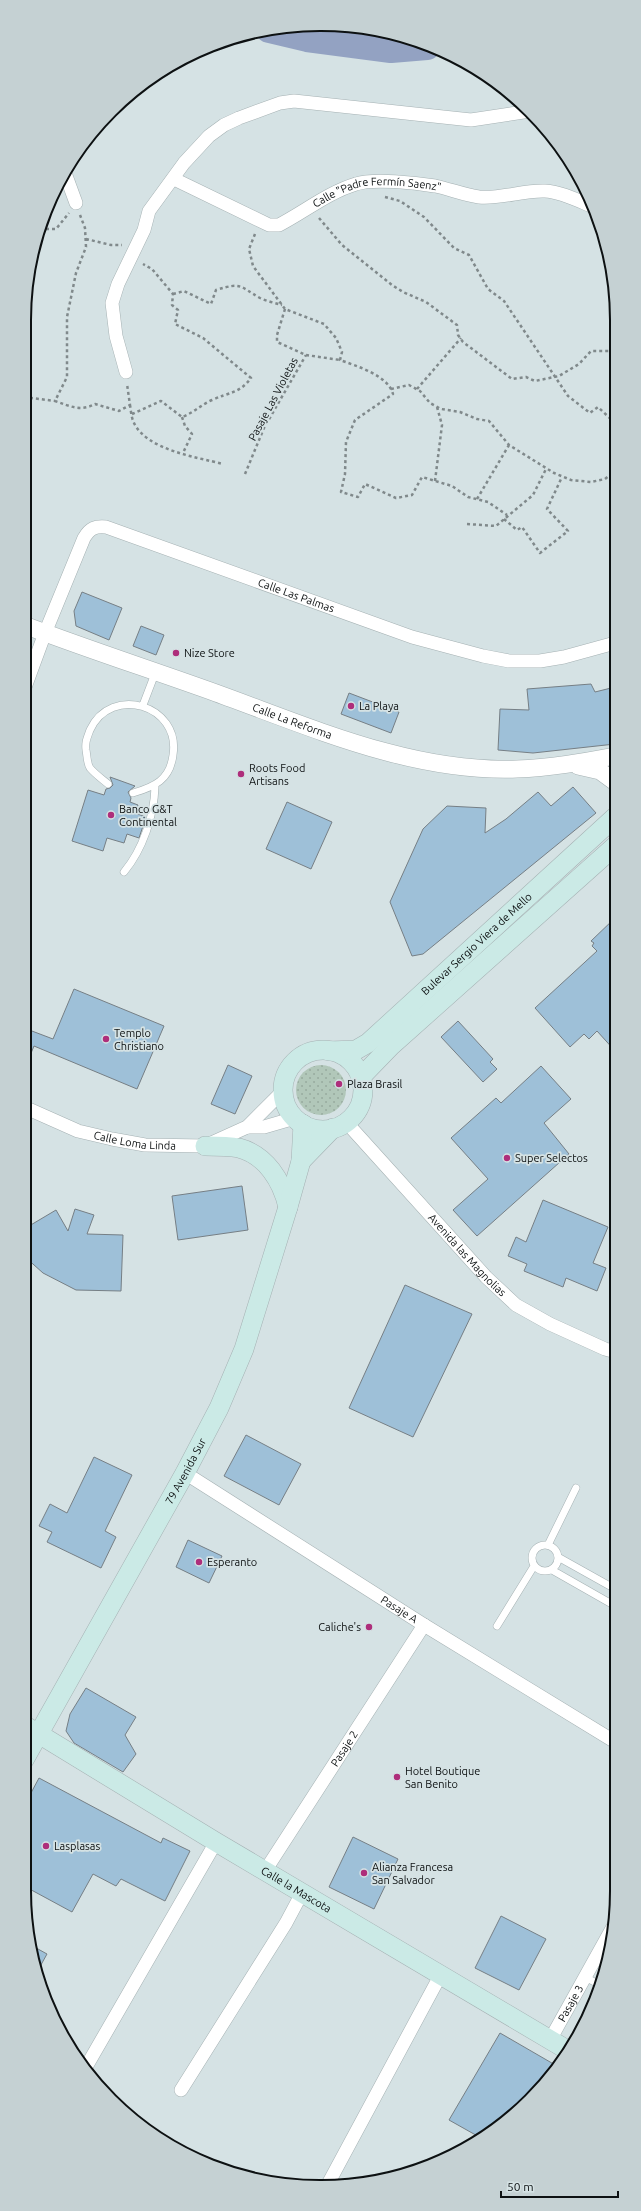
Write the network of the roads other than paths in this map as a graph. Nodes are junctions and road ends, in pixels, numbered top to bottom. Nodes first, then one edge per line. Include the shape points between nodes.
1 (521, 112) edge
2 (174, 179) junction
3 (68, 180) edge
4 (76, 203) road end
5 (585, 204) edge
6 (126, 372) road end
7 (31, 628) edge
8 (45, 633) junction
9 (610, 644) edge
10 (31, 671) edge
11 (156, 671) junction
12 (143, 705) junction
13 (610, 757) edge
14 (570, 765) junction
15 (610, 778) edge
16 (108, 784) dead end
17 (154, 787) junction
18 (133, 793) dead end
19 (610, 822) edge
20 (610, 850) edge
21 (124, 872) dead end
22 (329, 1051) junction
23 (360, 1078) junction
24 (283, 1091) junction
25 (31, 1110) edge
26 (299, 1121) junction
27 (340, 1125) junction
28 (247, 1127) junction
29 (204, 1146) junction
30 (301, 1161) junction
31 (288, 1207) junction
32 (610, 1350) edge
33 (184, 1473) junction
34 (576, 1488) dead end
35 (548, 1546) junction
36 (558, 1557) junction
37 (534, 1566) junction
38 (552, 1570) junction
39 (610, 1587) edge
40 (610, 1603) edge
41 (424, 1625) junction
42 (497, 1626) dead end
43 (31, 1729) edge
44 (610, 1739) edge
45 (216, 1842) junction
46 (265, 1871) junction
47 (302, 1893) junction
48 (605, 1940) edge
49 (440, 1976) junction
50 (585, 1977) junction
51 (595, 1983) edge
52 (550, 2040) junction
53 (563, 2047) edge
54 (88, 2063) edge
55 (181, 2090) dead end
56 (330, 2179) edge

1 - 2 street via 471,120 313,102 280,103 224,125 197,148
2 - 5 street, Calle "Padre Fermín Saenz" via 260,223 279,225 342,189 358,183 372,182 435,186 479,197 506,197 524,192 550,191
2 - 6 street via 149,211 144,230 112,303 116,336
3 - 4 street
7 - 8 street, Calle La Reforma
8 - 9 street, Calle Las Palmas via 84,538 90,530 98,526 412,637 484,656 510,661 540,661
8 - 10 street
8 - 11 street, Calle La Reforma
11 - 12 lane
11 - 14 street, Calle La Reforma via 344,739 412,759 467,768 503,769
12 - 16 lane via 117,705 96,718 85,742 89,767
12 - 17 lane via 164,719 175,742 171,768
13 - 14 street, Calle La Reforma
14 - 15 street, Calle La Reforma via 600,771
17 - 18 lane
17 - 21 lane via 152,815 136,853
19 - 22 main road, Bulevar Sergio Viera de Mello via 368,1043 356,1050
20 - 23 main road, Bulevar Sergio Viera de Mello via 391,1046
22 - 23 main road via 349,1060
22 - 24 main road via 318,1050 296,1060 286,1073
23 - 27 main road via 361,1101 356,1112
24 - 26 main road via 285,1103
24 - 28 street, Calle Loma Linda
25 - 29 street, Calle Loma Linda via 78,1131 112,1139 145,1145
26 - 27 main road via 319,1129
26 - 28 street, Calle Loma Linda
26 - 30 main road, 79 Avenida Sur
27 - 30 main road, 79 Avenida Sur
27 - 32 street, Avenida las Magnolias via 516,1305
28 - 29 street, Calle Loma Linda
29 - 31 main road via 239,1148 264,1162 285,1192
30 - 31 main road, 79 Avenida Sur
31 - 33 main road, 79 Avenida Sur via 244,1349 219,1408
33 - 41 street, Pasaje A
33 - 43 main road, 79 Avenida Sur
34 - 35 lane
35 - 36 lane via 553,1548
35 - 37 lane via 534,1550
36 - 38 lane
36 - 39 lane
37 - 38 lane via 542,1571
37 - 42 lane
38 - 40 lane
41 - 44 street, Pasaje A
41 - 46 street, Pasaje 2
43 - 45 main road, Calle la Mascota
45 - 46 main road, Calle la Mascota
45 - 54 street
46 - 47 main road, Calle la Mascota
47 - 49 main road, Calle la Mascota
47 - 55 street via 286,1923
48 - 50 street, Pasaje 3
49 - 52 main road, Calle la Mascota
49 - 56 street
50 - 51 lane
50 - 52 street, Pasaje 3
52 - 53 main road, Calle la Mascota

